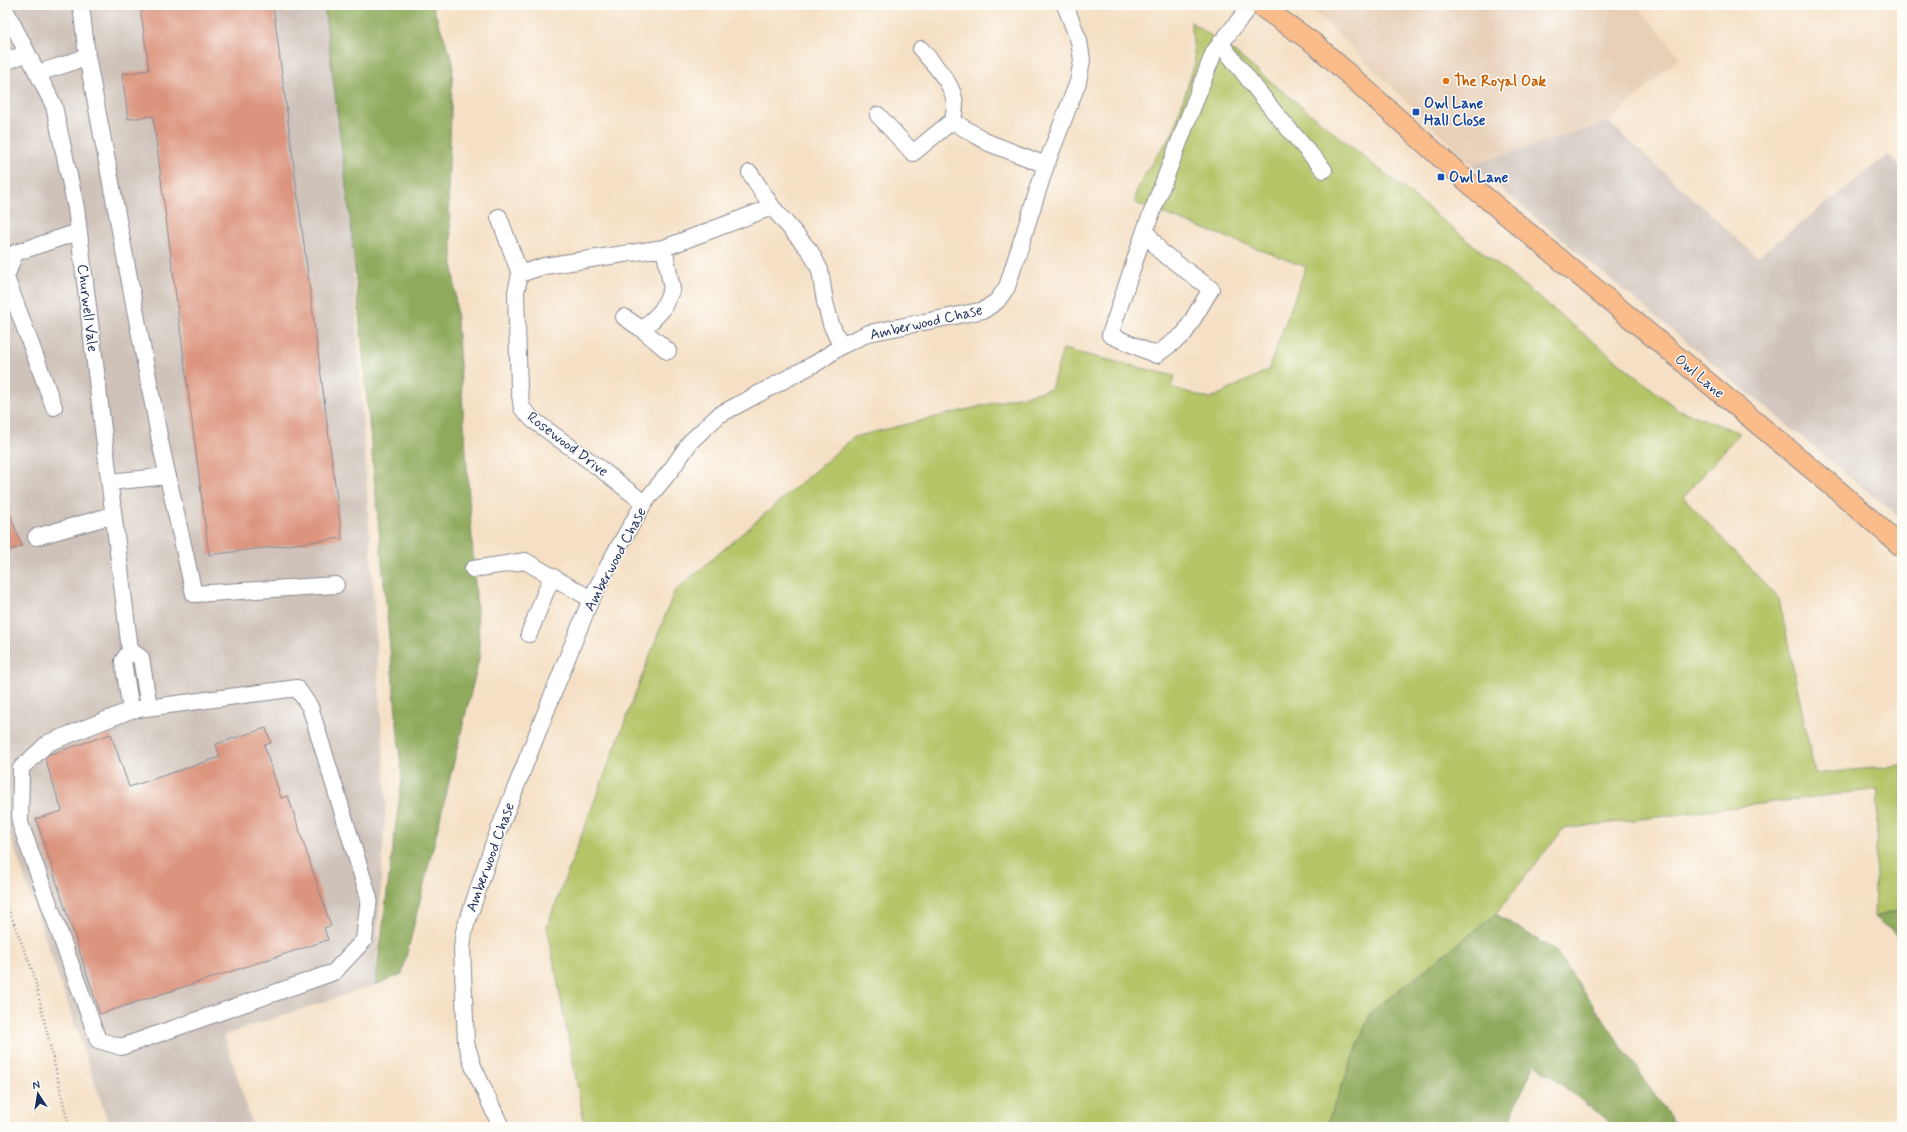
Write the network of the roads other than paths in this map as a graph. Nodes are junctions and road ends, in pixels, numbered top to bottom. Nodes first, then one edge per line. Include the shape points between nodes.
1 (80, 5) edge
2 (1065, 5) edge
3 (1251, 5) edge
4 (1259, 5) edge
5 (5, 9) edge
6 (1220, 43) junction
7 (921, 49) dead end
8 (27, 54) junction
9 (87, 56) junction
10 (5, 62) edge
11 (37, 73) junction
12 (878, 115) dead end
13 (952, 121) junction
14 (1046, 165) junction
15 (1324, 170) dead end
16 (750, 173) dead end
17 (772, 206) junction
18 (499, 217) dead end
19 (1145, 230) junction
20 (78, 232) junction
21 (664, 248) junction
22 (520, 274) junction
23 (624, 317) dead end
24 (643, 330) junction
25 (841, 346) junction
26 (668, 351) dead end
27 (54, 407) dead end
28 (168, 476) junction
29 (109, 482) junction
30 (644, 503) junction
31 (113, 515) junction
32 (36, 537) dead end
33 (1902, 547) edge
34 (473, 569) dead end
35 (552, 576) junction
36 (336, 585) dead end
37 (591, 599) junction
38 (529, 634) dead end
39 (130, 650) junction
40 (149, 707) junction
41 (131, 710) junction
42 (501, 1127) edge

1 - 9 street
2 - 14 street, Amberwood Chase via 1079,41 1082,60 1078,82
3 - 6 street
4 - 33 main road, Owl Lane via 1315,44 1479,192 1842,494
5 - 8 street, Churwell Vale
6 - 15 street
6 - 19 street via 1214,52
7 - 13 street via 945,79 954,95 956,111
8 - 10 street
8 - 11 street, Churwell Vale
9 - 11 street
9 - 28 street
11 - 20 street, Churwell Vale via 54,106 76,208
12 - 13 street via 913,153
13 - 14 street via 988,142
14 - 25 street, Amberwood Chase via 1007,287 998,301 984,310 869,333
16 - 17 street
17 - 21 street
17 - 25 street via 810,250 820,270 831,324
18 - 22 street
19 - 19 street via 1110,335 1156,355 1184,334 1211,289 1160,251
20 - 27 street via 15,253 6,277
20 - 29 street, Churwell Vale
21 - 22 street via 544,266
21 - 24 street via 672,289 662,310
22 - 30 street, Rosewood Drive via 516,292 522,408 533,420
23 - 24 street
24 - 26 street
25 - 30 street, Amberwood Chase via 818,362 719,415 691,441
28 - 29 street
28 - 36 street via 194,594
29 - 31 street, Churwell Vale
30 - 37 street, Amberwood Chase via 614,553
31 - 32 street
31 - 39 street, Churwell Vale
34 - 35 street via 525,561
35 - 37 street
35 - 38 street
37 - 42 street, Amberwood Chase via 494,842 464,932 462,948 466,1043 473,1066
39 - 40 street via 141,658
39 - 41 street via 123,661
40 - 41 street
40 - 41 street via 297,688 310,707 369,898 364,940 334,972 121,1047 98,1040 20,823 21,768 48,743

